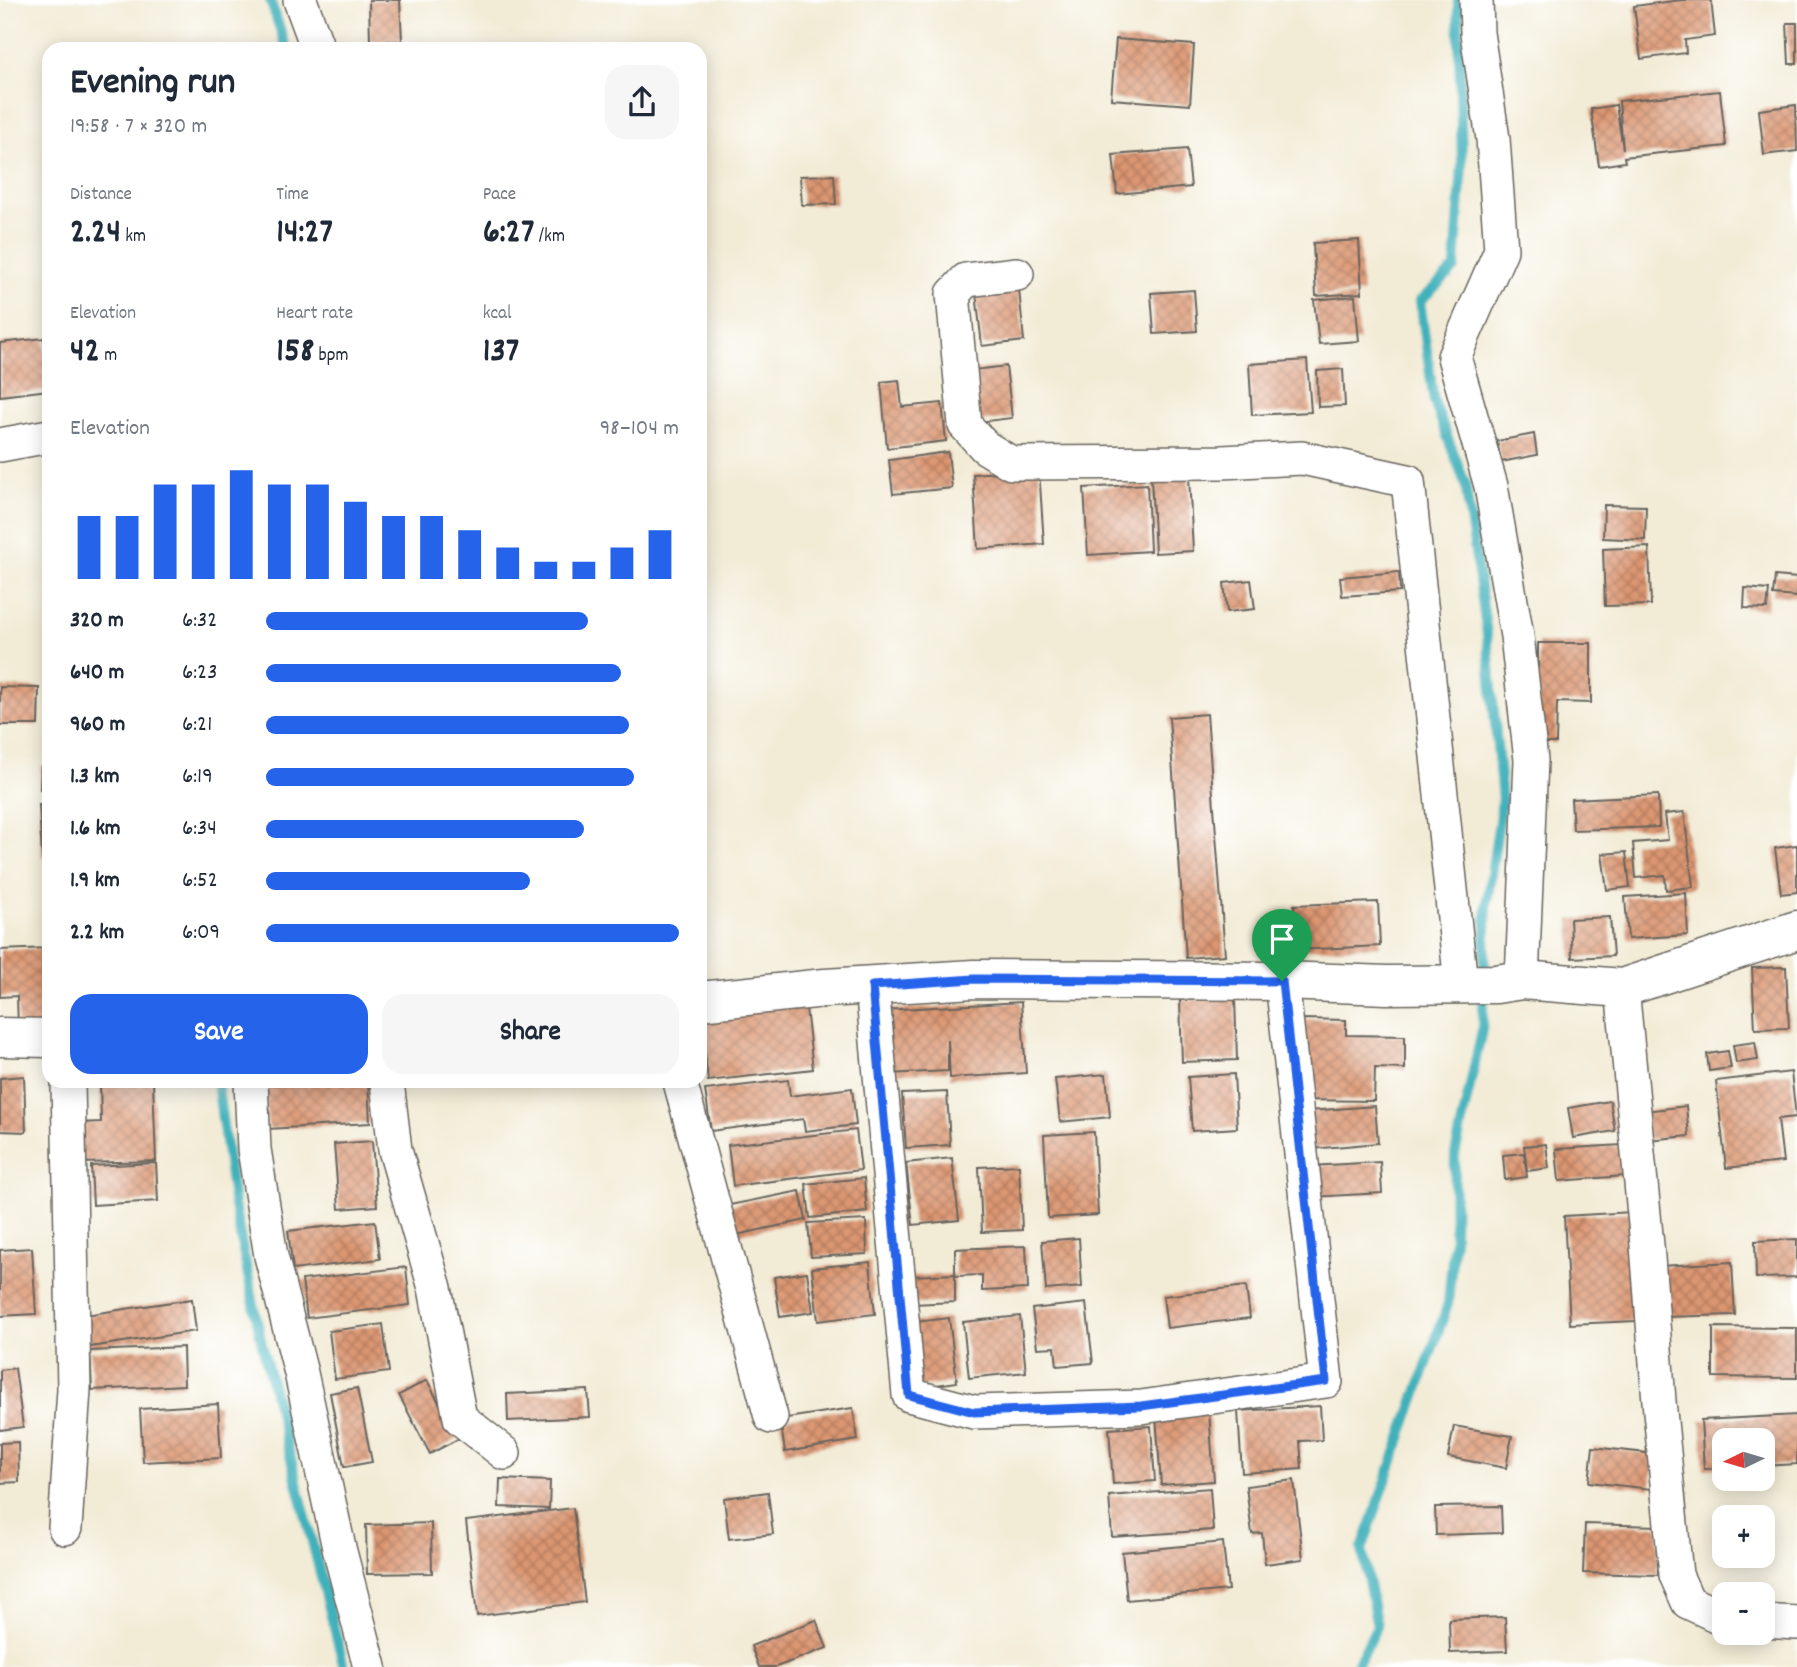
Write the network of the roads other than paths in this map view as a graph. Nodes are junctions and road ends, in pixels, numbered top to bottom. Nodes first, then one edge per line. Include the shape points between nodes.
1 (300, 0) edge
2 (1476, 0) edge
3 (315, 42) edge
4 (1017, 274) dead end
5 (42, 437) edge
6 (0, 445) edge
7 (1797, 930) edge
8 (1282, 981) junction
9 (1493, 983) junction
10 (872, 986) junction
11 (1622, 988) junction
12 (707, 1001) edge
13 (0, 1037) edge
14 (42, 1038) edge
15 (68, 1088) edge
16 (251, 1088) edge
17 (388, 1088) edge
18 (683, 1088) edge
19 (771, 1417) dead end
20 (504, 1453) dead end
21 (65, 1528) dead end
22 (1712, 1613) edge
23 (1775, 1622) edge
24 (1797, 1623) edge
25 (370, 1667) edge

1 - 3 street
2 - 9 street via 1502,250 1454,357 1491,486 1517,636 1531,760
4 - 9 street via 966,280 953,294 965,425 985,447 1010,463 1302,458 1408,481
5 - 6 street
7 - 11 street
8 - 9 street
8 - 10 street via 974,979
8 - 10 street via 1326,1381 1141,1406 974,1412 909,1395
9 - 11 street
10 - 12 street
11 - 22 street via 1676,1575 1688,1602
13 - 14 street
15 - 21 street via 74,1388
16 - 25 street via 254,1149 271,1256
17 - 20 street via 395,1150 435,1288 460,1418
18 - 19 street
23 - 24 street

